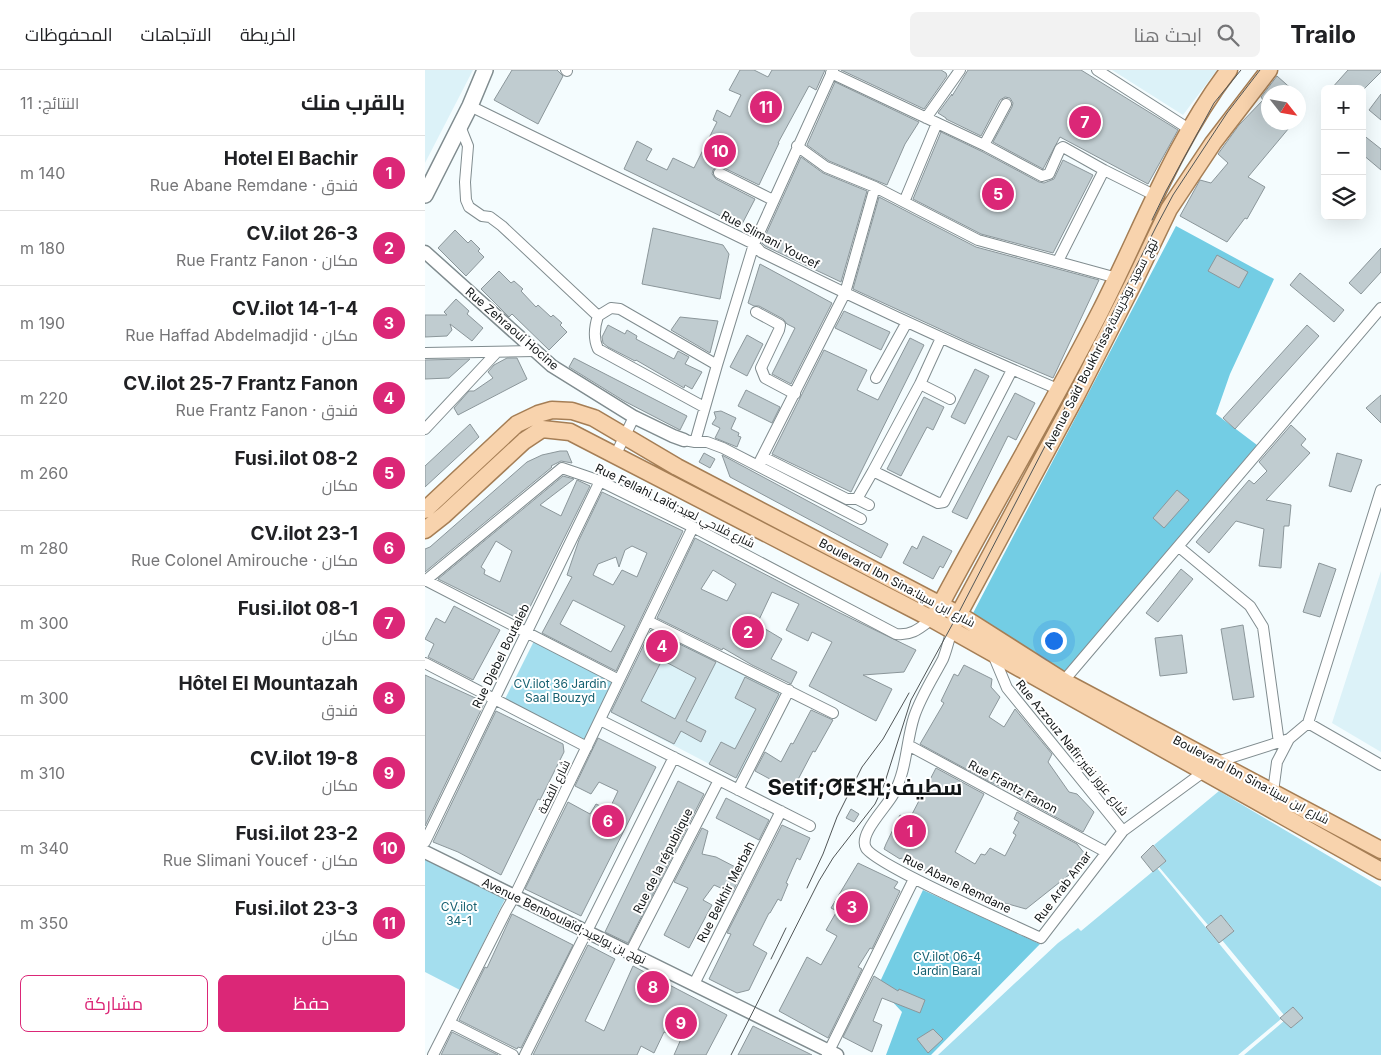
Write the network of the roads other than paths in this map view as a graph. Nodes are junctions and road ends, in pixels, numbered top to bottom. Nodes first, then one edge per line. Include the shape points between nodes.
1 (485, 70) edge
2 (497, 70) edge
3 (1097, 70) edge
4 (1229, 70) edge
5 (1269, 70) edge
6 (832, 71) edge
7 (956, 71) edge
8 (1006, 104) dead end
9 (470, 106) junction
10 (926, 118) junction
11 (937, 123) junction
12 (460, 126) junction
13 (1189, 129) junction
14 (984, 145) junction
15 (797, 146) junction
16 (1104, 170) junction
17 (719, 173) dead end
18 (875, 187) junction
19 (425, 195) edge
20 (1156, 196) junction
21 (773, 200) junction
22 (904, 202) junction
23 (754, 244) junction
24 (425, 252) edge
25 (1057, 261) junction
26 (1117, 278) junction
27 (845, 293) junction
28 (1381, 308) edge
29 (756, 312) dead end
30 (598, 316) junction
31 (907, 322) junction
32 (941, 338) junction
33 (534, 351) junction
34 (497, 352) junction
35 (425, 353) edge
36 (717, 365) junction
37 (1012, 370) junction
38 (876, 378) dead end
39 (920, 384) junction
40 (1060, 390) junction
41 (795, 394) junction
42 (950, 399) dead end
43 (704, 407) junction
44 (634, 417) junction
45 (425, 429) edge
46 (625, 437) junction
47 (689, 441) junction
48 (615, 456) junction
49 (761, 461) junction
50 (873, 471) junction
51 (600, 481) junction
52 (1381, 490) edge
53 (857, 499) junction
54 (869, 505) dead end
55 (425, 510) edge
56 (861, 520) dead end
57 (693, 527) junction
58 (425, 530) edge
59 (1179, 547) junction
60 (426, 581) edge
61 (936, 612) junction
62 (648, 621) junction
63 (955, 622) junction
64 (526, 633) junction
65 (992, 652) junction
66 (425, 663) edge
67 (619, 680) junction
68 (1060, 685) junction
69 (789, 690) junction
70 (494, 699) junction
71 (833, 713) dead end
72 (600, 720) junction
73 (1308, 722) junction
74 (1289, 739) junction
75 (1279, 743) junction
76 (908, 745) junction
77 (587, 747) junction
78 (674, 757) junction
79 (1217, 762) junction
80 (1381, 765) edge
81 (1199, 770) junction
82 (719, 780) junction
83 (738, 790) junction
84 (1273, 792) junction
85 (781, 811) junction
86 (810, 826) dead end
87 (1123, 832) junction
88 (425, 842) edge
89 (1381, 850) edge
90 (425, 852) edge
91 (1106, 852) junction
92 (1381, 871) edge
93 (914, 879) junction
94 (514, 897) junction
95 (586, 932) junction
96 (1041, 938) joint
97 (630, 953) junction
98 (694, 984) junction
99 (450, 1023) junction
100 (831, 1054) edge
101 (433, 1055) edge
102 (513, 1055) edge
103 (525, 1055) edge

1 - 9 main road
2 - 9 main road
3 - 13 street
4 - 13 main road, Avenue Saïd Boukhrissa;نهج سعيد بوخريسة
5 - 63 main road, Avenue Saïd Boukhrissa;نهج سعيد بوخريسة via 1169,209 1075,398
6 - 10 street
6 - 15 street
7 - 10 street
8 - 14 street
9 - 12 main road
9 - 23 street, Rue Slimani Youcef
10 - 11 street
11 - 14 street
11 - 22 street
12 - 19 main road
12 - 30 street via 468,146 465,182 469,207 502,226
13 - 20 main road, Avenue Saïd Boukhrissa;نهج سعيد بوخريسة
14 - 16 street via 1043,176 1049,174 1063,147
15 - 18 street via 826,167
15 - 21 street
16 - 20 street
16 - 25 street
17 - 21 street
18 - 22 street
18 - 27 street
20 - 26 main road, Avenue Saïd Boukhrissa;نهج سعيد بوخريسة
21 - 23 street
22 - 25 street via 978,240
23 - 27 street, Rue Slimani Youcef via 761,252
23 - 36 street
24 - 33 street, Rue Zehraoui Hocine
25 - 26 street
26 - 40 main road, Avenue Saïd Boukhrissa;نهج سعيد بوخريسة
27 - 31 street, Rue Slimani Youcef
27 - 41 street
28 - 59 street
29 - 41 street via 779,325 761,368 763,374
30 - 36 street via 611,308 620,309
30 - 43 street via 594,332 598,349
31 - 32 street, Rue Slimani Youcef
31 - 38 street
32 - 37 street, Rue Slimani Youcef
32 - 39 street
33 - 34 street
33 - 44 street, Rue Zehraoui Hocine via 552,366
34 - 35 street
34 - 45 street
36 - 43 street
37 - 40 street, Rue Slimani Youcef
37 - 50 street via 944,502 922,501
39 - 42 street
39 - 50 street
40 - 61 main road, Avenue Saïd Boukhrissa;نهج سعيد بوخريسة
41 - 49 street
43 - 47 street
44 - 46 street
44 - 47 street, Rue Zehraoui Hocine
46 - 48 street
46 - 55 main road, Boulevard Ibn Sina:شارع ابن سينا via 594,418 572,411 553,410 538,414 517,424
46 - 61 main road, Boulevard Ibn Sina:شارع ابن سينا
47 - 49 street via 707,442
48 - 58 main road, Boulevard Ibn Sina:شارع ابن سينا via 570,432 542,429 524,441
48 - 61 main road, Boulevard Ibn Sina:شارع ابن سينا
49 - 53 street via 847,499
49 - 56 street
50 - 53 street
51 - 57 street, Rue Fellahi Laïd;شارع فلاحي لعيد
51 - 60 street, Rue Fellahi Laïd;شارع فلاحي لعيد via 562,468
51 - 64 street, Rue Djebel Boutaleb
52 - 73 street
53 - 54 street
57 - 61 street, Rue Fellahi Laïd;شارع فلاحي لعيد via 896,634 917,631
57 - 62 street, شارع الفضة
59 - 68 street
59 - 75 street via 1250,606 1263,627
60 - 64 street
61 - 63 main road, Boulevard Ibn Sina:شارع ابن سينا
62 - 67 street, شارع الفضة
62 - 69 street
63 - 65 main road, Boulevard Ibn Sina:شارع ابن سينا
63 - 68 main road, Boulevard Ibn Sina:شارع ابن سينا
63 - 76 street, Rue Abane Remdane via 943,658 919,704
64 - 67 street
64 - 70 street, Rue Djebel Boutaleb
65 - 68 main road, Boulevard Ibn Sina:شارع ابن سينا
65 - 87 street, Rue Azzouz Nafir;شارع عزوز نفير via 1007,688
66 - 70 street
67 - 72 street, شارع الفضة
68 - 79 main road, Boulevard Ibn Sina:شارع ابن سينا
68 - 81 main road, Boulevard Ibn Sina:شارع ابن سينا
69 - 71 street
69 - 83 street
70 - 77 street
70 - 88 street, Rue Djebel Boutaleb
72 - 77 street, شارع الفضة
72 - 78 street
73 - 74 street
73 - 80 street
74 - 75 street, Rue Arab Amar
74 - 84 street via 1277,762
75 - 79 street, Rue Arab Amar
76 - 91 street, Rue Frantz Fanon
76 - 93 street, Rue Abane Remdane via 898,786 865,834 864,844 869,853
77 - 94 street, شارع الفضة
78 - 82 street
78 - 95 street
79 - 81 street, Rue Arab Amar
79 - 84 main road, Boulevard Ibn Sina:شارع ابن سينا
81 - 87 street, Rue Arab Amar
81 - 92 main road, Boulevard Ibn Sina:شارع ابن سينا
82 - 83 street
82 - 97 street, Rue de la république
83 - 85 street
84 - 89 main road, Boulevard Ibn Sina:شارع ابن سينا
85 - 86 street
85 - 98 street, Rue Belkhir Merbah
87 - 91 street, Rue Arab Amar
90 - 94 street, Avenue Benboulaïd;نهج بن بولعيد
91 - 96 street, Rue Arab Amar
93 - 96 street, Rue Abane Remdane
93 - 100 street
94 - 95 street, Avenue Benboulaïd;نهج بن بولعيد
94 - 99 street, شارع الفضة
95 - 97 street, Avenue Benboulaïd;نهج بن بولعيد
95 - 103 street
97 - 98 street, Avenue Benboulaïd;نهج بن بولعيد
98 - 100 street, Avenue Benboulaïd;نهج بن بولعيد
99 - 101 street, شارع الفضة
99 - 102 street

